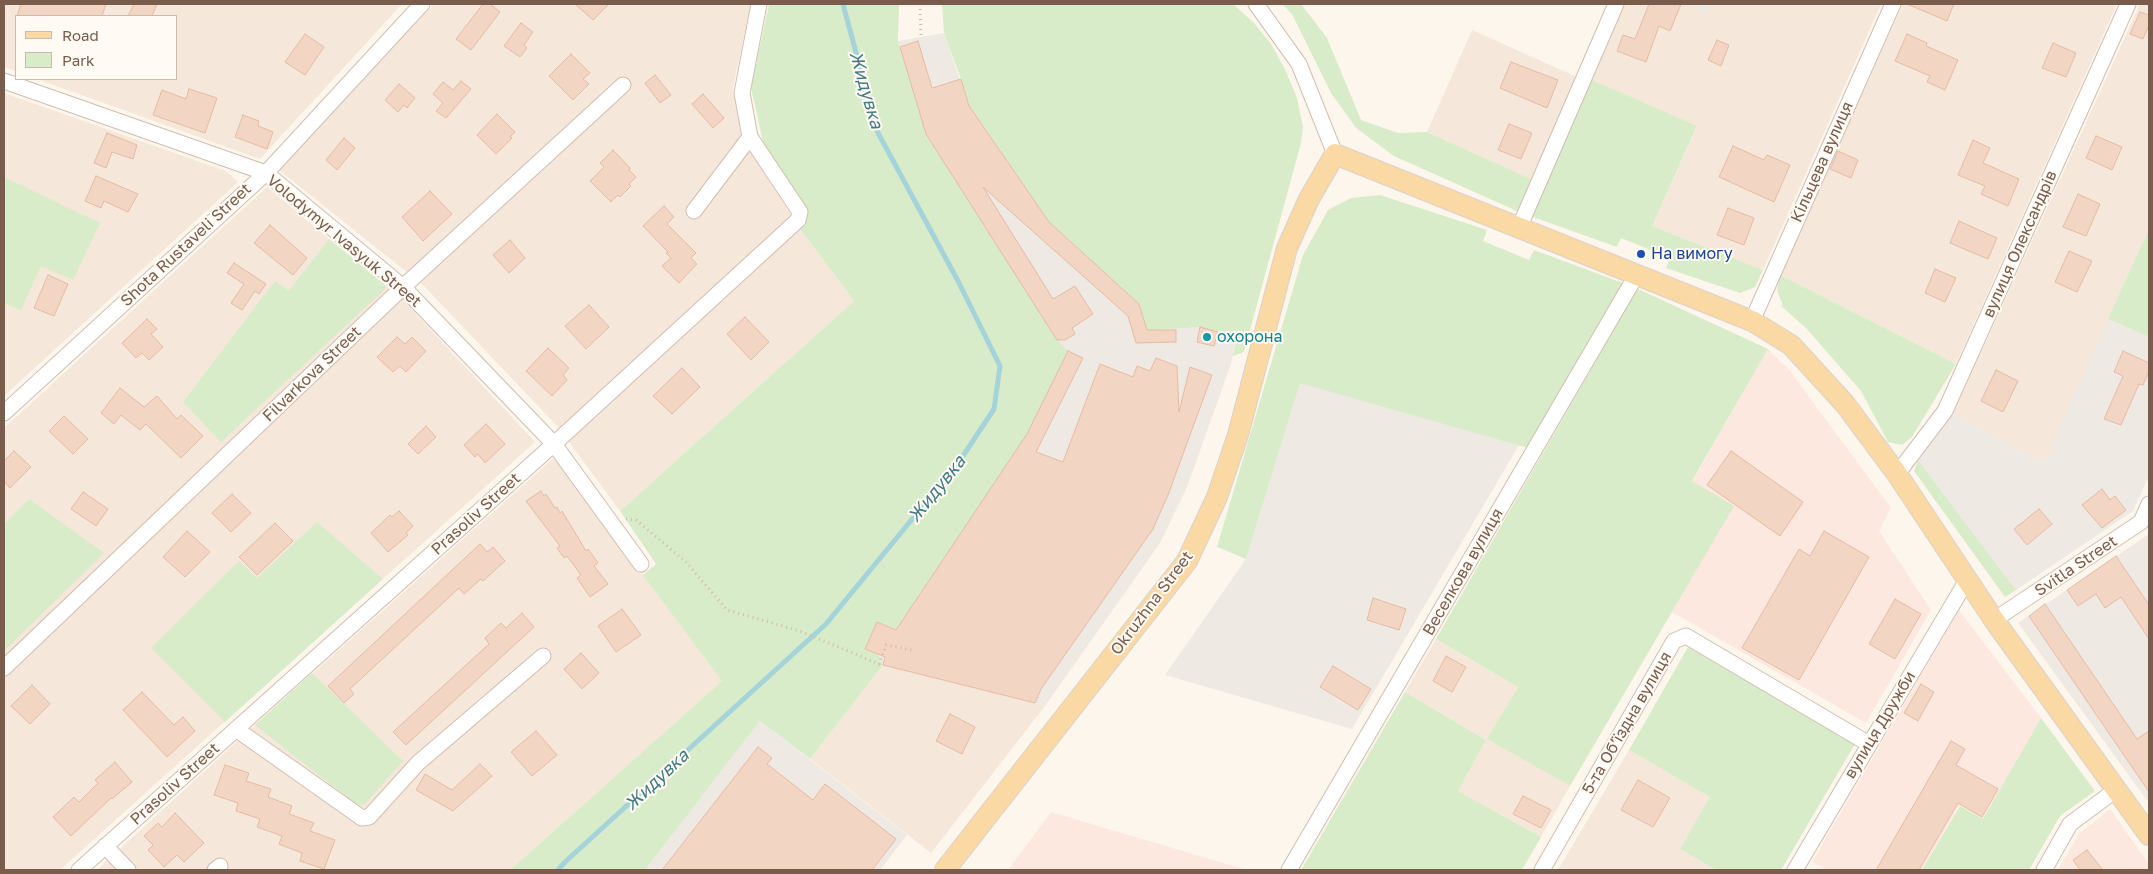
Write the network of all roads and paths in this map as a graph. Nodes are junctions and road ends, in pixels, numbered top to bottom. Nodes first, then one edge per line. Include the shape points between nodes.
1 (422, 4) edge
2 (758, 4) edge
3 (920, 4) edge
4 (1256, 4) edge
5 (1616, 4) edge
6 (1892, 4) edge
7 (2128, 4) edge
8 (921, 35) dead end
9 (4, 81) edge
10 (624, 85) dead end
11 (750, 137) junction
12 (1335, 154) junction
13 (266, 173) junction
14 (694, 211) dead end
15 (1519, 228) junction
16 (1637, 274) junction
17 (403, 287) junction
18 (1752, 321) junction
19 (4, 413) edge
20 (554, 444) junction
21 (1897, 474) junction
22 (2149, 504) edge
23 (608, 517) junction
24 (641, 564) dead end
25 (1966, 580) junction
26 (1994, 620) junction
27 (912, 650) dead end
28 (543, 656) dead end
29 (4, 668) edge
30 (236, 729) junction
31 (1869, 744) junction
32 (2117, 789) junction
33 (2149, 836) edge
34 (105, 846) junction
35 (80, 870) edge
36 (128, 870) edge
37 (945, 870) edge
38 (1289, 870) edge
39 (1542, 870) edge
40 (1795, 870) edge
41 (2044, 870) edge

1 - 13 street, Shota Rustaveli Street
2 - 11 street via 742,93
3 - 8 path
4 - 12 street via 1299,64
5 - 15 street
6 - 18 street, Кільцева вулиця
7 - 21 street, вулиця Олександрів via 1945,411
9 - 13 street, Volodymyr Ivasyuk Street
10 - 17 street, Filvarkova Street
11 - 14 street
11 - 20 street, Prasoliv Street via 800,212 798,220
12 - 15 main road
12 - 37 main road, Okruzhna Street via 1309,199 1287,248 1238,435 1217,496 1187,561
13 - 17 street, Volodymyr Ivasyuk Street
13 - 19 street, Shota Rustaveli Street
15 - 16 main road
16 - 18 main road
16 - 38 street, Веселкова вулиця
17 - 20 street, Volodymyr Ivasyuk Street
17 - 29 street, Filvarkova Street
18 - 21 main road via 1791,345 1845,404
20 - 23 street, Volodymyr Ivasyuk Street
20 - 30 street, Prasoliv Street
21 - 25 main road
22 - 26 street, Svitla Street via 2141,522
23 - 24 street, Volodymyr Ivasyuk Street
23 - 27 path via 636,520 686,562 727,610 800,630 879,664 886,645
25 - 26 main road
25 - 31 street, вулиця Дружби
26 - 32 main road
28 - 30 street via 418,763 369,817 362,818
30 - 34 street, Prasoliv Street
31 - 39 street, 5-та Обʼїздна вулиця via 1686,636 1674,641
31 - 40 street, вулиця Дружби
32 - 33 main road
32 - 41 street via 2070,824
34 - 35 street, Prasoliv Street
34 - 36 street

